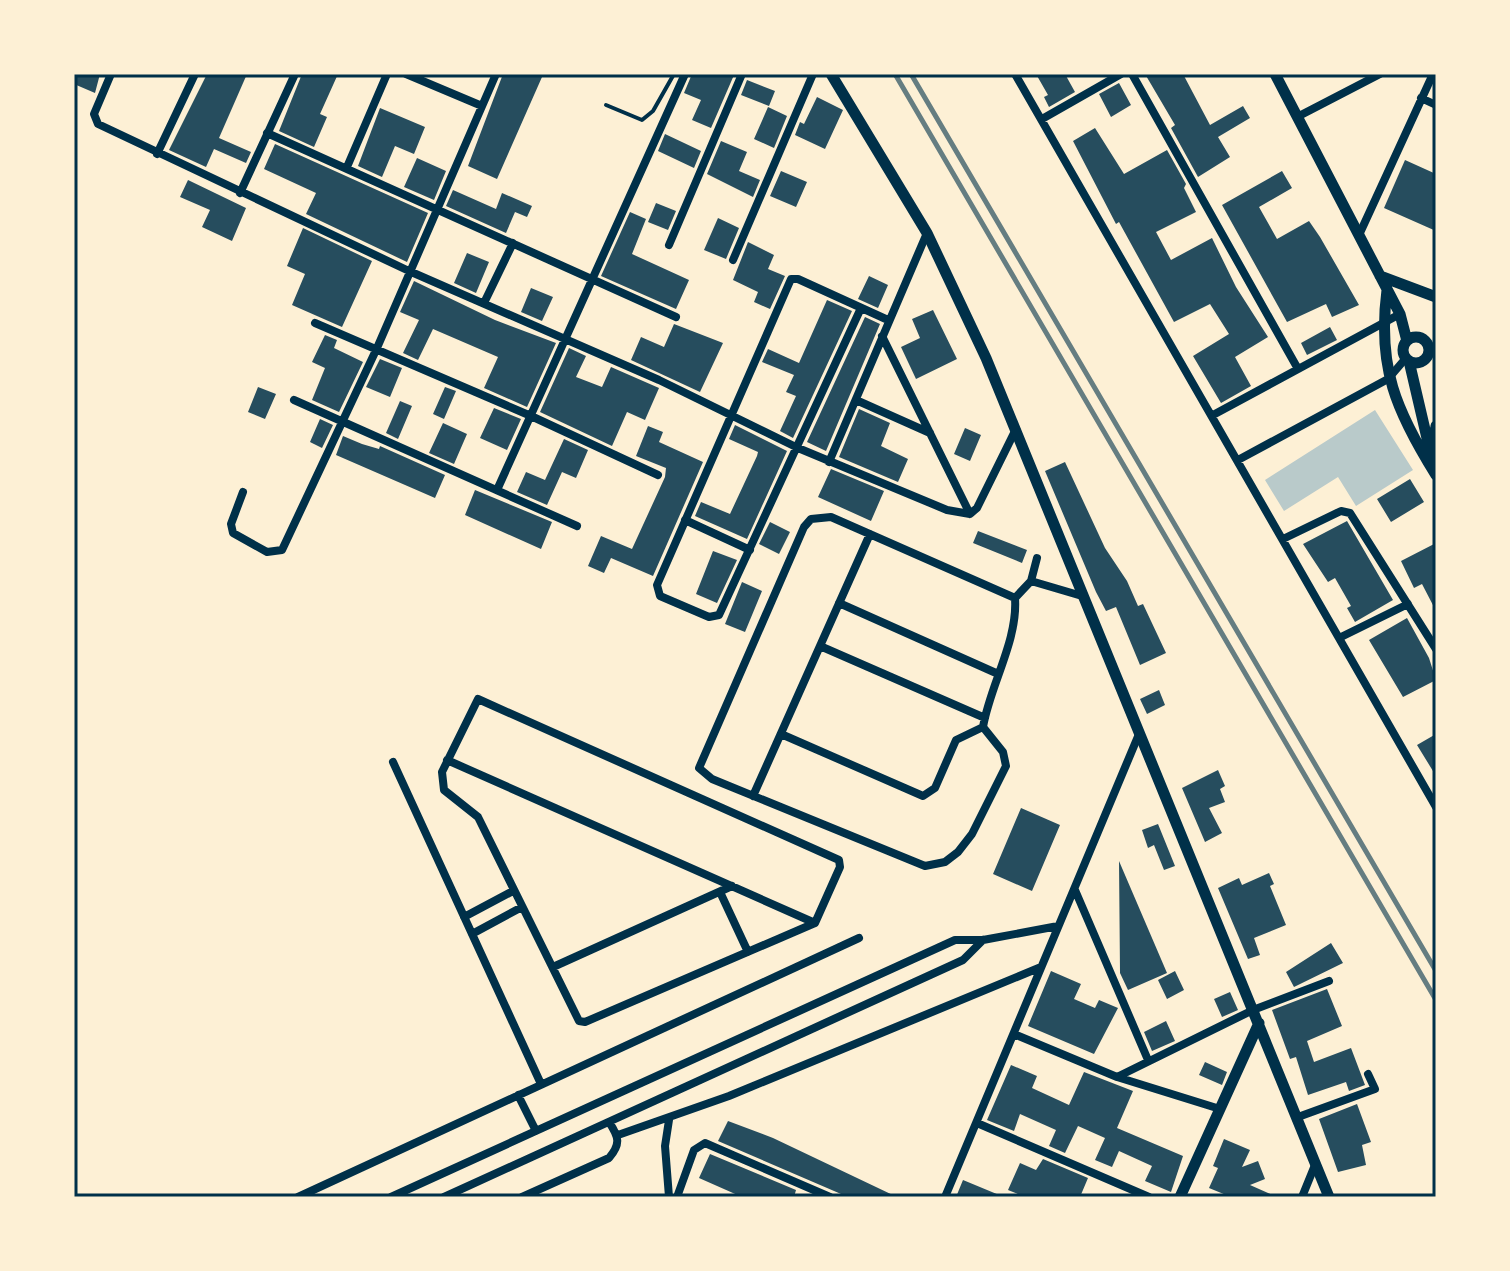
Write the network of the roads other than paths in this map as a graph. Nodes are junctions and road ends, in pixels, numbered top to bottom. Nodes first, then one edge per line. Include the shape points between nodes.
1 (111, 74) edge
2 (195, 74) edge
3 (295, 74) edge
4 (387, 74) edge
5 (406, 74) edge
6 (496, 74) edge
7 (674, 74) edge
8 (685, 74) edge
9 (742, 74) edge
10 (813, 74) edge
11 (831, 74) edge
12 (1015, 74) edge
13 (1121, 74) edge
14 (1132, 74) edge
15 (1275, 74) edge
16 (1380, 74) edge
17 (1433, 74) edge
18 (1421, 98) junction
19 (606, 105) dead end
20 (1436, 105) edge
21 (482, 106) junction
22 (1297, 117) junction
23 (1042, 119) junction
24 (267, 133) junction
25 (157, 154) junction
26 (347, 167) junction
27 (240, 193) junction
28 (438, 210) junction
29 (927, 233) junction
30 (1359, 235) junction
31 (513, 243) junction
32 (669, 245) dead end
33 (733, 260) dead end
34 (409, 271) junction
35 (1380, 276) junction
36 (594, 280) junction
37 (1387, 290) junction
38 (1436, 297) edge
39 (484, 303) junction
40 (861, 308) junction
41 (1400, 314) junction
42 (676, 317) dead end
43 (888, 320) junction
44 (1383, 322) junction
45 (315, 323) dead end
46 (1436, 332) edge
47 (882, 336) junction
48 (1422, 338) junction
49 (568, 340) junction
50 (1407, 341) junction
51 (377, 348) junction
52 (1433, 350) edge
53 (1408, 360) junction
54 (1298, 369) junction
55 (1388, 379) junction
56 (294, 400) dead end
57 (856, 400) junction
58 (1213, 415) junction
59 (531, 416) junction
60 (731, 416) junction
61 (343, 421) junction
62 (1436, 426) edge
63 (1016, 428) junction
64 (931, 433) junction
65 (798, 448) junction
66 (1431, 458) junction
67 (1238, 460) junction
68 (829, 462) junction
69 (1435, 474) edge
70 (658, 475) dead end
71 (497, 490) junction
72 (243, 492) dead end
73 (970, 514) junction
74 (685, 520) junction
75 (577, 526) dead end
76 (870, 534) junction
77 (1283, 539) junction
78 (750, 550) junction
79 (1037, 558) dead end
80 (1031, 581) junction
81 (1082, 596) junction
82 (1015, 598) junction
83 (839, 603) junction
84 (1408, 604) junction
85 (1339, 638) junction
86 (820, 646) junction
87 (1436, 649) edge
88 (996, 673) junction
89 (984, 723) junction
90 (781, 734) junction
91 (1139, 734) junction
92 (447, 760) junction
93 (393, 762) dead end
94 (753, 796) junction
95 (1436, 807) edge
96 (732, 886) junction
97 (1075, 890) junction
98 (513, 891) junction
99 (720, 892) junction
100 (522, 907) junction
101 (464, 917) junction
102 (815, 923) junction
103 (1058, 926) junction
104 (472, 934) junction
105 (859, 938) dead end
106 (983, 940) junction
107 (748, 952) junction
108 (553, 967) junction
109 (1041, 967) junction
110 (1329, 981) dead end
111 (1253, 1010) junction
112 (1259, 1023) junction
113 (1014, 1034) junction
114 (1148, 1060) junction
115 (1368, 1074) dead end
116 (1117, 1077) junction
117 (541, 1084) junction
118 (518, 1095) junction
119 (1220, 1109) junction
120 (1298, 1117) junction
121 (669, 1120) junction
122 (609, 1122) junction
123 (977, 1123) junction
124 (536, 1131) junction
125 (618, 1135) junction
126 (1315, 1164) junction
127 (298, 1197) edge
128 (391, 1197) edge
129 (444, 1197) edge
130 (522, 1197) edge
131 (669, 1197) edge
132 (677, 1197) edge
133 (830, 1197) edge
134 (945, 1197) edge
135 (1149, 1197) edge
136 (1180, 1197) edge
137 (1302, 1197) edge
138 (1329, 1197) edge

1 - 25 street via 94,119
2 - 25 street
3 - 24 street
4 - 26 street
5 - 21 street
6 - 21 street
7 - 19 lane via 642,120
8 - 36 street
9 - 32 street
10 - 33 street
11 - 29 street
12 - 23 street
13 - 23 street
14 - 54 street
15 - 22 street
16 - 22 street
17 - 18 street
18 - 20 street
18 - 30 street
21 - 28 street
22 - 30 street
23 - 58 street
24 - 26 street
24 - 27 street
25 - 27 street
26 - 28 street
27 - 34 street
28 - 31 street
28 - 34 street
29 - 43 street
29 - 63 street
30 - 35 street
31 - 36 street
31 - 39 street
34 - 39 street
34 - 51 street
35 - 37 street
35 - 38 street
36 - 42 street
36 - 49 street
37 - 41 street
37 - 44 street
39 - 49 street
40 - 43 street
40 - 60 street via 791,279
40 - 65 street
41 - 44 street
41 - 50 street
43 - 47 street
44 - 54 street
44 - 55 street
45 - 51 street
46 - 48 street
47 - 57 street
47 - 64 street
48 - 50 street
48 - 52 street
49 - 59 street
49 - 60 street
50 - 53 street via 1403,350
51 - 59 street
51 - 61 street
52 - 53 street via 1422,363
53 - 55 street
53 - 66 street
54 - 58 street
55 - 67 street
55 - 69 street via 1403,419
56 - 61 street
57 - 64 street
57 - 68 street
58 - 67 street
59 - 70 street
59 - 71 street
60 - 65 street
60 - 74 street
61 - 71 street
61 - 72 street via 282,550 267,552 233,533 231,524
62 - 66 street
63 - 73 street
63 - 81 street
64 - 73 street
65 - 68 street
65 - 78 street
66 - 69 street
67 - 77 street
68 - 73 street via 947,510
71 - 75 street
74 - 78 street
74 - 78 street via 657,585 660,596 715,617
76 - 82 street
76 - 83 street
76 - 94 street via 831,517 811,519 804,527 699,768
77 - 84 street via 1346,511
77 - 85 street
79 - 80 street
80 - 81 street
80 - 82 street
81 - 91 street
82 - 88 street via 1016,619
83 - 86 street
83 - 88 street
84 - 85 street
84 - 87 street
85 - 95 street
86 - 89 street
86 - 90 street
88 - 89 street
89 - 90 street via 956,740 935,788 923,796
89 - 94 street via 1006,766 972,834 958,852 935,865 925,866
90 - 94 street
91 - 97 street
91 - 111 street
92 - 96 street
92 - 98 street via 444,790 478,817
92 - 102 street via 474,703 481,699 839,860
93 - 101 street
96 - 99 street
96 - 102 street
97 - 103 street
97 - 114 street
98 - 100 street
98 - 101 street
99 - 107 street
99 - 108 street
100 - 104 street
100 - 108 street
101 - 104 street
102 - 107 street
103 - 106 street
103 - 109 street
104 - 117 street
105 - 117 street
106 - 122 street via 963,960
106 - 124 street via 955,940
107 - 108 street via 582,1022
109 - 113 street
109 - 121 street
110 - 111 street
111 - 112 street
111 - 114 street
112 - 119 street
112 - 120 street
113 - 116 street
113 - 123 street
114 - 116 street
115 - 120 street via 1375,1089
116 - 119 street
117 - 118 street
118 - 124 street
118 - 127 street
119 - 136 street
120 - 126 street
121 - 125 street
121 - 131 street
122 - 125 street
122 - 129 street
123 - 134 street
123 - 135 street
124 - 128 street
125 - 130 street via 618,1148 609,1158
126 - 137 street
126 - 138 street
132 - 133 street via 694,1150 705,1143

